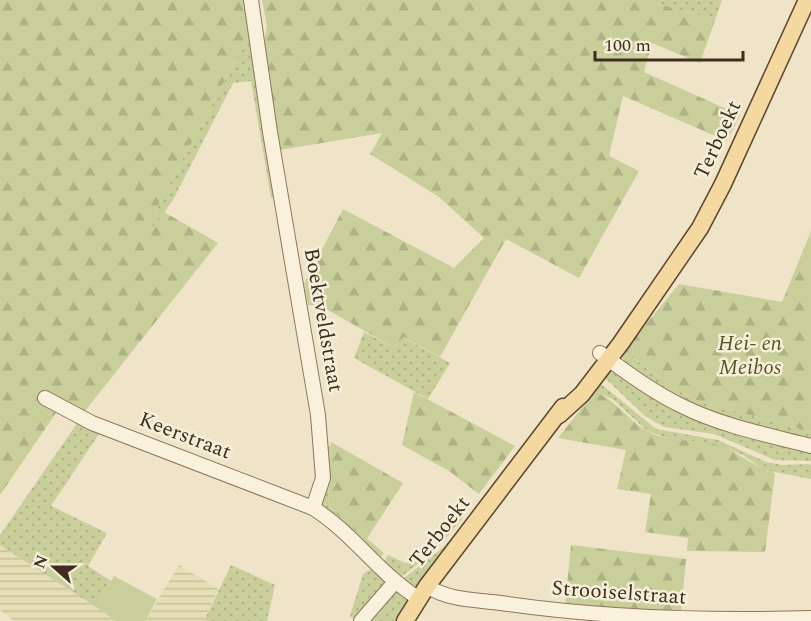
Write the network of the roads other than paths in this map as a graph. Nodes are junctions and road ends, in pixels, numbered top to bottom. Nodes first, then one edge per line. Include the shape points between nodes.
1 (251, 0) edge
2 (806, 2) edge
3 (604, 356) junction
4 (45, 398) dead end
5 (811, 446) edge
6 (313, 508) junction
7 (394, 583) junction
8 (422, 592) junction
9 (811, 618) edge
10 (361, 621) edge
11 (405, 621) edge

1 - 6 street, Boektveldstraat via 318,415 322,478
2 - 3 main road, Terboekt via 710,210 645,311
3 - 5 street via 683,407 723,423
3 - 8 main road, Terboekt via 582,394 559,415
4 - 6 street, Keerstraat via 92,423
6 - 7 street via 336,523
7 - 8 street
7 - 10 street, Terboekt
8 - 9 street, Strooiselstraat via 617,618
8 - 11 main road, Terboekt

